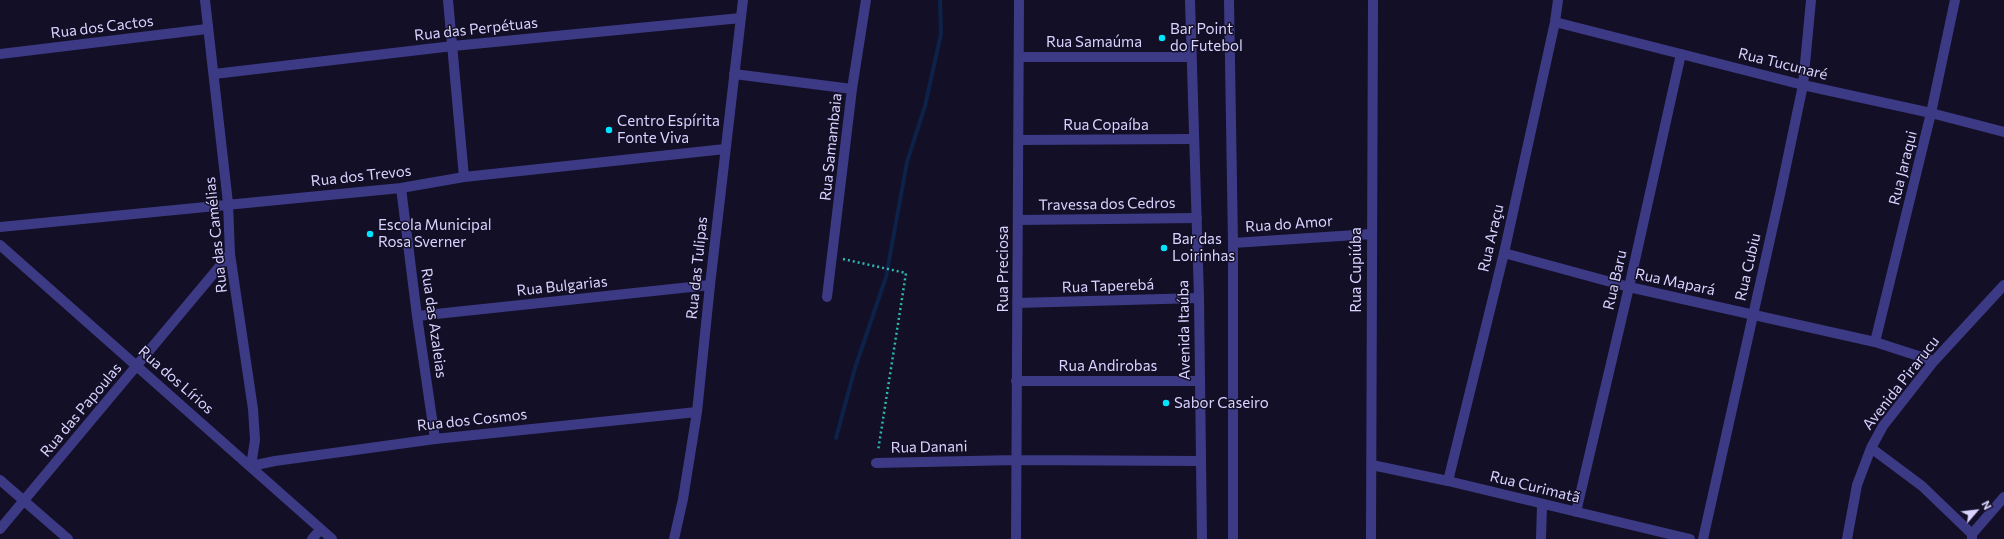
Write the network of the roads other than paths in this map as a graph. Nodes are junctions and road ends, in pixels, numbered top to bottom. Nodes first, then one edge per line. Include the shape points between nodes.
1 (205, 0) edge
2 (448, 0) edge
3 (743, 0) edge
4 (866, 0) edge
5 (1020, 0) edge
6 (1190, 0) edge
7 (1228, 0) edge
8 (1373, 0) edge
9 (1558, 0) edge
10 (1811, 0) edge
11 (1955, 0) edge
12 (741, 18) junction
13 (1555, 22) junction
14 (207, 29) junction
15 (453, 46) junction
16 (0, 54) edge
17 (1681, 54) junction
18 (1191, 56) junction
19 (1020, 57) junction
20 (214, 74) junction
21 (734, 74) junction
22 (1803, 85) junction
23 (852, 88) junction
24 (1932, 113) junction
25 (2004, 132) edge
26 (1193, 139) junction
27 (1019, 140) junction
28 (725, 149) junction
29 (464, 177) junction
30 (401, 188) junction
31 (228, 203) junction
32 (1197, 218) junction
33 (1018, 220) junction
34 (0, 227) edge
35 (1371, 234) junction
36 (1233, 243) junction
37 (0, 245) edge
38 (1504, 253) junction
39 (230, 254) junction
40 (710, 285) junction
41 (2004, 285) edge
42 (1629, 287) junction
43 (827, 297) dead end
44 (1199, 298) junction
45 (1018, 303) junction
46 (1752, 314) junction
47 (417, 316) junction
48 (1876, 342) junction
49 (1934, 361) junction
50 (137, 366) junction
51 (1016, 381) junction
52 (1200, 381) junction
53 (697, 412) junction
54 (435, 439) junction
55 (1871, 448) junction
56 (1016, 460) junction
57 (1201, 461) junction
58 (876, 463) road end
59 (1372, 465) junction
60 (252, 466) junction
61 (0, 480) edge
62 (1448, 481) junction
63 (2004, 497) edge
64 (24, 501) junction
65 (1542, 505) junction
66 (1576, 512) junction
67 (0, 529) edge
68 (320, 530) junction
69 (1655, 535) edge
70 (1972, 536) edge
71 (68, 539) edge
72 (312, 539) edge
73 (332, 539) edge
74 (674, 539) edge
75 (1016, 539) edge
76 (1202, 539) edge
77 (1233, 539) edge
78 (1371, 539) edge
79 (1541, 539) edge
80 (1690, 539) edge
81 (1702, 539) edge
82 (1847, 539) edge

1 - 14 street, Rua das Camélias
2 - 15 street
3 - 12 street, Rua das Tulipas
4 - 23 street, Rua Samambaia
5 - 19 street, Rua Preciosa
6 - 18 street, Avenida Itaúba
7 - 36 street
8 - 35 street, Rua Cupiúba
9 - 13 street, Rua Araçu
10 - 22 street, Rua Cubiu
11 - 24 street, Rua Jaraqui
12 - 15 street, Rua das Perpétuas
12 - 21 street, Rua das Tulipas
13 - 17 street, Rua Tucunaré
13 - 38 street, Rua Araçu
14 - 16 street, Rua dos Cactos
14 - 20 street, Rua das Camélias
15 - 20 street, Rua das Perpétuas
15 - 29 street
17 - 22 street, Rua Tucunaré
17 - 42 street, Rua Baru
18 - 19 street, Rua Samaúma
18 - 26 street, Avenida Itaúba
19 - 27 street, Rua Preciosa
20 - 31 street, Rua das Camélias
21 - 23 street
21 - 28 street, Rua das Tulipas
22 - 24 street, Rua Tucunaré
22 - 46 street, Rua Cubiu
23 - 43 street, Rua Samambaia
24 - 25 street, Rua Tucunaré
24 - 48 street, Rua Jaraqui
26 - 27 street, Rua Copaíba
26 - 32 street, Avenida Itaúba
27 - 33 street, Rua Preciosa
28 - 29 street, Rua dos Trevos
28 - 40 street, Rua das Tulipas
29 - 30 street, Rua dos Trevos
30 - 31 street, Rua dos Trevos
30 - 47 street, Rua das Azaleias
31 - 34 street, Rua dos Trevos
31 - 39 street, Rua das Camélias
32 - 33 street, Travessa dos Cedros
32 - 44 street, Avenida Itaúba
33 - 45 street, Rua Preciosa
35 - 36 street, Rua do Amor
35 - 59 street, Rua Cupiúba
36 - 77 street
37 - 50 street, Rua dos Lírios
38 - 42 street, Rua Mapará
38 - 62 street, Rua Araçu
39 - 50 street, Rua das Papoulas
39 - 60 street, Rua das Camélias via 253,409 255,440
40 - 47 street, Rua Bulgarias
40 - 53 street, Rua das Tulipas
41 - 49 street, Avenida Pirarucu
42 - 46 street, Rua Mapará
42 - 66 street, Rua Baru
44 - 45 street, Rua Taperebá
44 - 52 street, Avenida Itaúba
45 - 51 street, Rua Preciosa
46 - 48 street, Rua Mapará
46 - 81 street, Rua Cubiu
47 - 54 street, Rua das Azaleias
48 - 49 street, Rua Mapará
49 - 55 street, Avenida Pirarucu via 1883,426
50 - 60 street, Rua dos Lírios
50 - 64 street, Rua das Papoulas
51 - 52 street, Rua Andirobas
51 - 56 street, Rua Preciosa
52 - 57 street, Avenida Itaúba
53 - 54 street, Rua dos Cosmos
53 - 74 street, Rua das Tulipas
54 - 60 street, Rua dos Cosmos
55 - 70 street via 1922,486
55 - 82 street, Avenida Pirarucu via 1858,485
56 - 57 street, Rua Danani
56 - 58 street, Rua Danani
56 - 75 street, Rua Preciosa
57 - 76 street, Avenida Itaúba
59 - 62 street, Rua Curimatã
59 - 78 street, Rua Cupiúba
60 - 68 street, Rua dos Lírios
61 - 64 street
62 - 65 street, Rua Curimatã
63 - 70 street
64 - 67 street, Rua das Papoulas
64 - 71 street
65 - 66 street, Rua Curimatã
65 - 79 street
66 - 69 street, Rua Curimatã
68 - 72 street
68 - 73 street, Rua dos Lírios
69 - 80 street, Rua Curimatã

